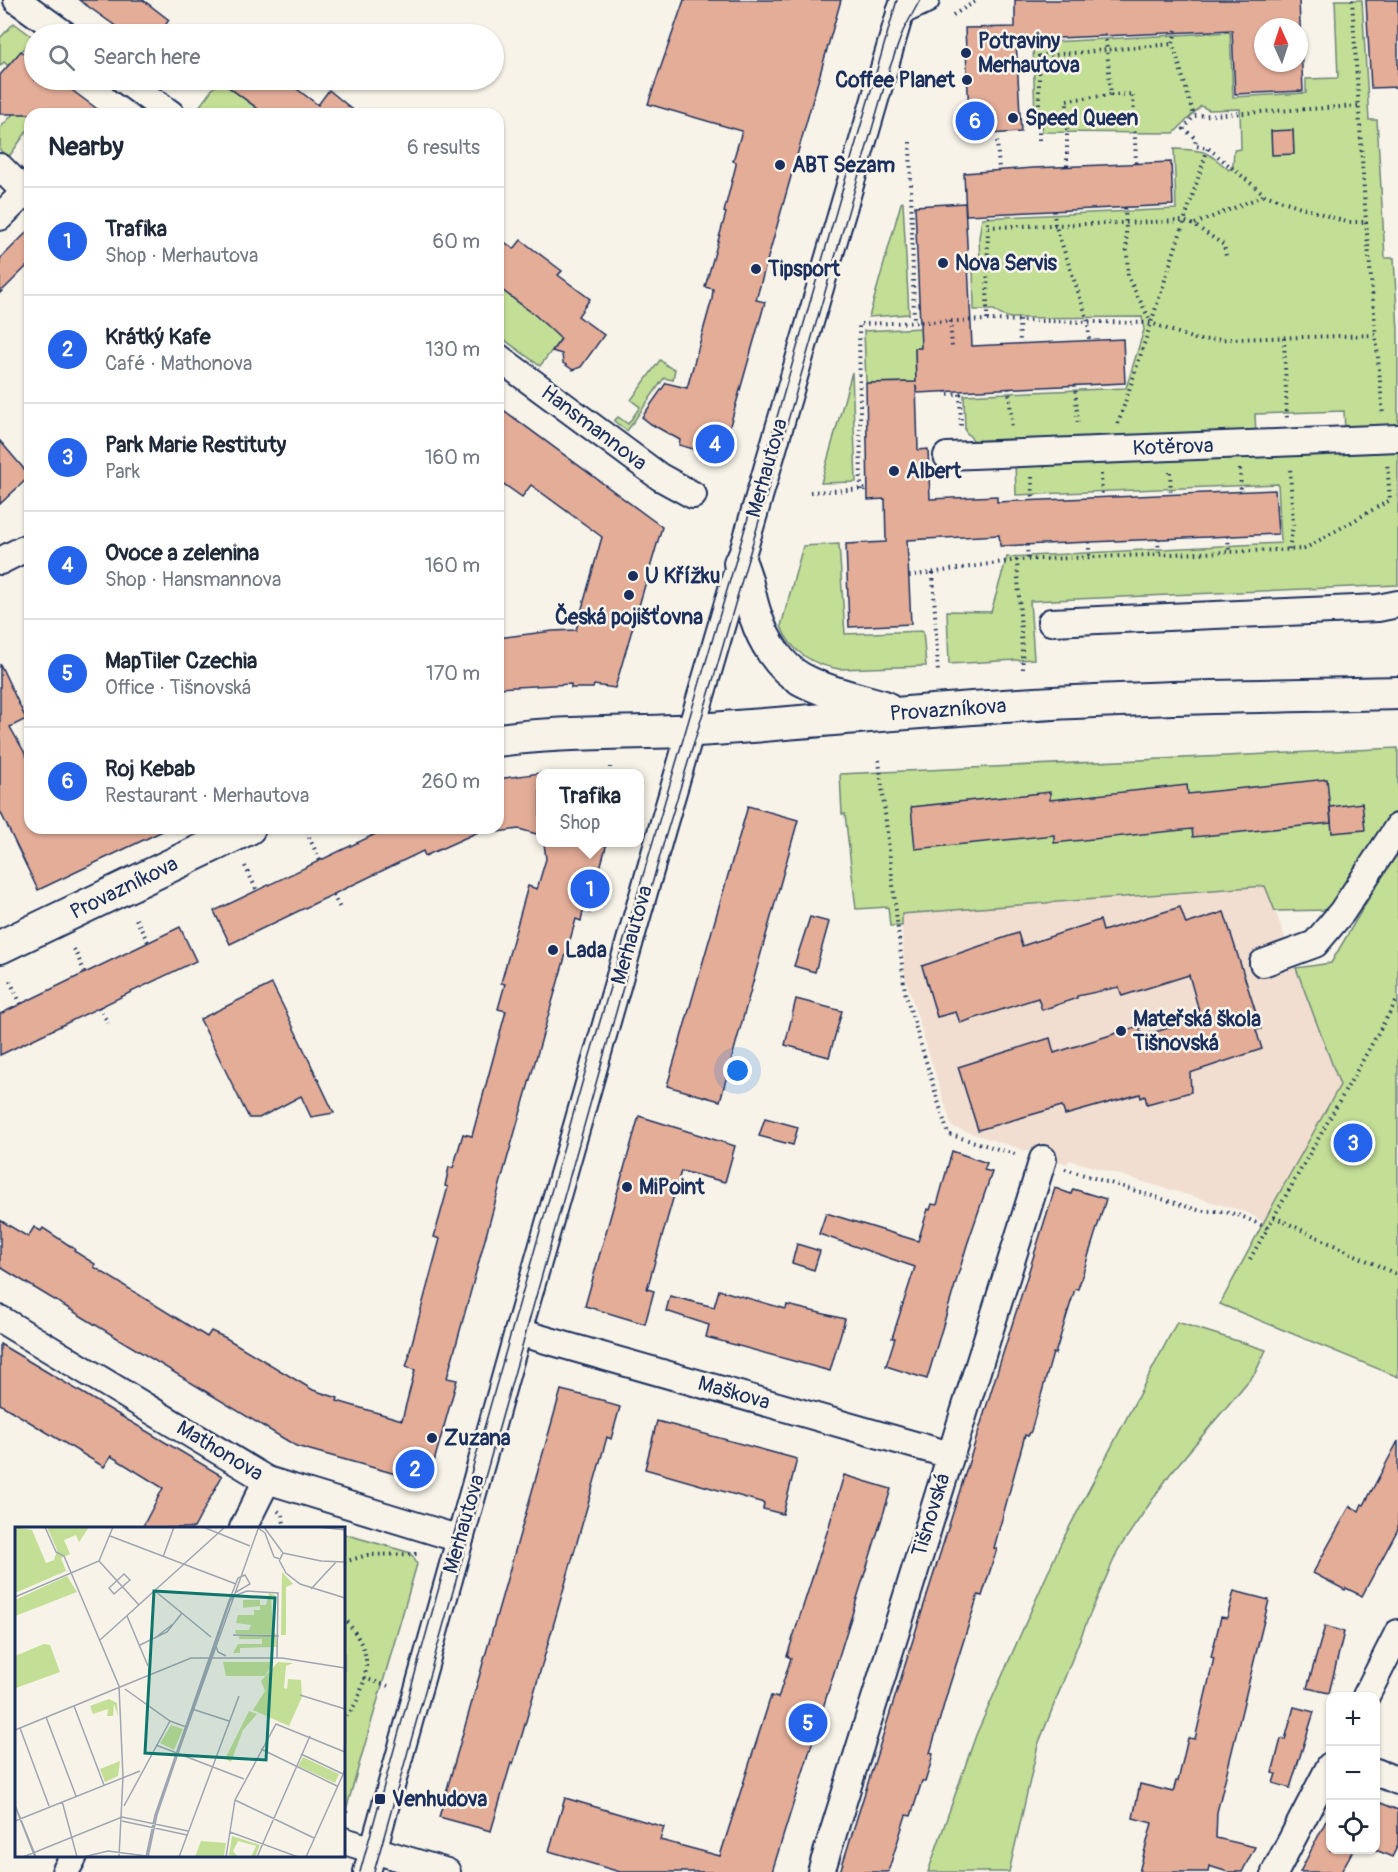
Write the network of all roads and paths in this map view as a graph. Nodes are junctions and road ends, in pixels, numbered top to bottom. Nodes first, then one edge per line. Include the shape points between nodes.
1 (17, 0) edge
2 (926, 0) edge
3 (978, 0) edge
4 (1352, 0) edge
5 (902, 6) edge
6 (953, 15) dead end
7 (50, 24) edge
8 (1176, 30) dead end
9 (1106, 34) dead end
10 (1038, 37) dead end
11 (1173, 44) junction
12 (1107, 50) junction
13 (1039, 56) junction
14 (138, 90) edge
15 (1111, 94) junction
16 (1358, 106) junction
17 (163, 108) edge
18 (1194, 116) junction
19 (1039, 140) dead end
20 (997, 141) dead end
21 (910, 142) dead end
22 (1208, 148) junction
23 (1136, 164) dead end
24 (1067, 166) dead end
25 (0, 167) edge
26 (999, 171) dead end
27 (24, 191) edge
28 (24, 193) edge
29 (1266, 195) junction
30 (1125, 208) dead end
31 (1054, 211) dead end
32 (988, 214) dead end
33 (0, 217) edge
34 (1183, 221) junction
35 (1125, 222) junction
36 (1366, 222) junction
37 (1055, 224) junction
38 (1194, 225) junction
39 (988, 227) junction
40 (1226, 256) dead end
41 (987, 320) junction
42 (1019, 320) junction
43 (950, 321) junction
44 (1088, 321) junction
45 (914, 322) junction
46 (1151, 322) junction
47 (1376, 334) junction
48 (1284, 338) junction
49 (1089, 340) dead end
50 (1020, 344) dead end
51 (952, 347) dead end
52 (504, 361) edge
53 (1075, 385) dead end
54 (1009, 388) dead end
55 (946, 391) dead end
56 (1383, 417) dead end
57 (1288, 442) junction
58 (1392, 447) edge
59 (1109, 450) junction
60 (1080, 451) junction
61 (1013, 453) junction
62 (955, 455) joint
63 (868, 489) dead end
64 (861, 490) junction
65 (810, 492) dead end
66 (693, 495) dead end
67 (1228, 536) dead end
68 (1158, 539) dead end
69 (1089, 542) dead end
70 (1027, 545) dead end
71 (24, 549) edge
72 (1289, 549) junction
73 (1228, 551) junction
74 (1160, 554) junction
75 (1089, 557) junction
76 (1017, 560) junction
77 (1028, 560) junction
78 (0, 561) edge
79 (740, 563) junction
80 (933, 573) junction
81 (909, 576) dead end
82 (1398, 604) edge
83 (1051, 622) dead end
84 (1023, 669) dead end
85 (938, 673) dead end
86 (1398, 693) edge
87 (909, 713) junction
88 (690, 730) junction
89 (504, 739) edge
90 (879, 760) dead end
91 (1398, 827) edge
92 (236, 834) edge
93 (309, 837) dead end
94 (320, 861) dead end
95 (245, 866) dead end
96 (257, 891) dead end
97 (333, 895) dead end
98 (341, 910) dead end
99 (136, 919) dead end
100 (148, 942) dead end
101 (0, 947) edge
102 (74, 949) dead end
103 (1263, 963) dead end
104 (85, 973) dead end
105 (10, 981) dead end
106 (1397, 1001) edge
107 (21, 1004) dead end
108 (99, 1006) dead end
109 (108, 1023) dead end
110 (1043, 1159) junction
111 (1274, 1217) junction
112 (1267, 1228) junction
113 (1250, 1259) dead end
114 (1398, 1275) edge
115 (0, 1319) edge
116 (518, 1332) junction
117 (950, 1455) junction
118 (267, 1480) junction
119 (282, 1514) dead end
120 (244, 1527) edge
121 (285, 1527) edge
122 (460, 1539) junction
123 (421, 1554) dead end
124 (345, 1562) edge
125 (345, 1618) edge
126 (1398, 1633) edge
127 (364, 1678) junction
128 (388, 1686) dead end
129 (1368, 1692) edge
130 (345, 1717) edge
131 (1326, 1774) edge
132 (1380, 1774) edge
133 (1398, 1781) edge
134 (346, 1830) edge
135 (73, 1857) edge
136 (370, 1861) edge
137 (65, 1872) edge
138 (447, 1872) edge
139 (821, 1872) edge
140 (1275, 1872) edge

1 - 7 street
2 - 5 street
3 - 6 path
4 - 16 path
5 - 79 street, Merhautova
8 - 11 path
9 - 12 path
10 - 13 path
11 - 12 path
11 - 18 path
12 - 13 path
12 - 15 path
13 - 19 path
14 - 17 street
15 - 23 path via 1133,94
15 - 24 path via 1068,100
16 - 18 path
16 - 36 path
18 - 22 path via 1184,129 1196,138 1196,146
20 - 26 path
21 - 45 path
22 - 29 path
22 - 34 path
25 - 27 street
28 - 33 street
29 - 36 path via 1346,222
29 - 38 path
30 - 35 path
31 - 37 path
32 - 39 path
34 - 35 path
34 - 38 path
34 - 46 path
35 - 37 path
35 - 46 path via 1128,277
36 - 47 path
37 - 39 path
37 - 44 path
38 - 40 path via 1224,245
39 - 41 path
41 - 42 path
41 - 43 path
42 - 44 path
42 - 50 path
43 - 45 path
43 - 51 path
44 - 46 path
44 - 49 path
45 - 64 path via 859,324
46 - 48 path via 1197,340
46 - 59 path
47 - 48 path
47 - 56 path
48 - 57 path
52 - 66 street, Hansmannova via 660,477
53 - 60 path
54 - 61 path
55 - 62 path via 946,395 960,394
57 - 58 street, Kotěrova
57 - 59 street, Kotěrova
57 - 72 path via 1293,526
58 - 72 path via 1390,500 1304,549
59 - 60 street, Kotěrova
60 - 61 street, Kotěrova
61 - 62 street, Kotěrova
63 - 64 path
64 - 65 path
67 - 73 path
68 - 74 path
69 - 75 path
70 - 77 path
71 - 78 street
72 - 73 path
73 - 74 path
74 - 75 path
75 - 77 path
76 - 77 path
76 - 80 path
76 - 84 path
79 - 87 main road via 764,639 784,664 800,678 837,694
79 - 88 street, Merhautova
80 - 81 path
80 - 85 path
82 - 83 street
86 - 87 main road, Provazníkova via 1177,697
87 - 88 main road, Provazníkova
88 - 89 main road, Provazníkova
88 - 116 street, Merhautova
90 - 110 path via 905,992 948,1134
91 - 103 street via 1342,912 1315,944
92 - 101 main road, Provazníkova
93 - 94 path
95 - 96 path
97 - 98 path
99 - 100 path
102 - 104 path
105 - 107 path
106 - 111 path
108 - 109 path
110 - 112 path via 1060,1168 1200,1211 1236,1214
110 - 117 street, Tišnovská
111 - 112 path
111 - 114 path
112 - 113 path
115 - 118 street, Mathonova
116 - 117 street, Maškova
116 - 122 street, Merhautova
117 - 139 street, Tišnovská
118 - 120 street
118 - 122 street, Mathonova
119 - 121 path
122 - 136 street, Merhautova
123 - 124 path via 367,1555
125 - 127 path via 366,1654
126 - 129 street
127 - 128 path
127 - 130 path via 357,1702
131 - 140 street
132 - 133 street
134 - 136 street
135 - 137 street
136 - 138 street

